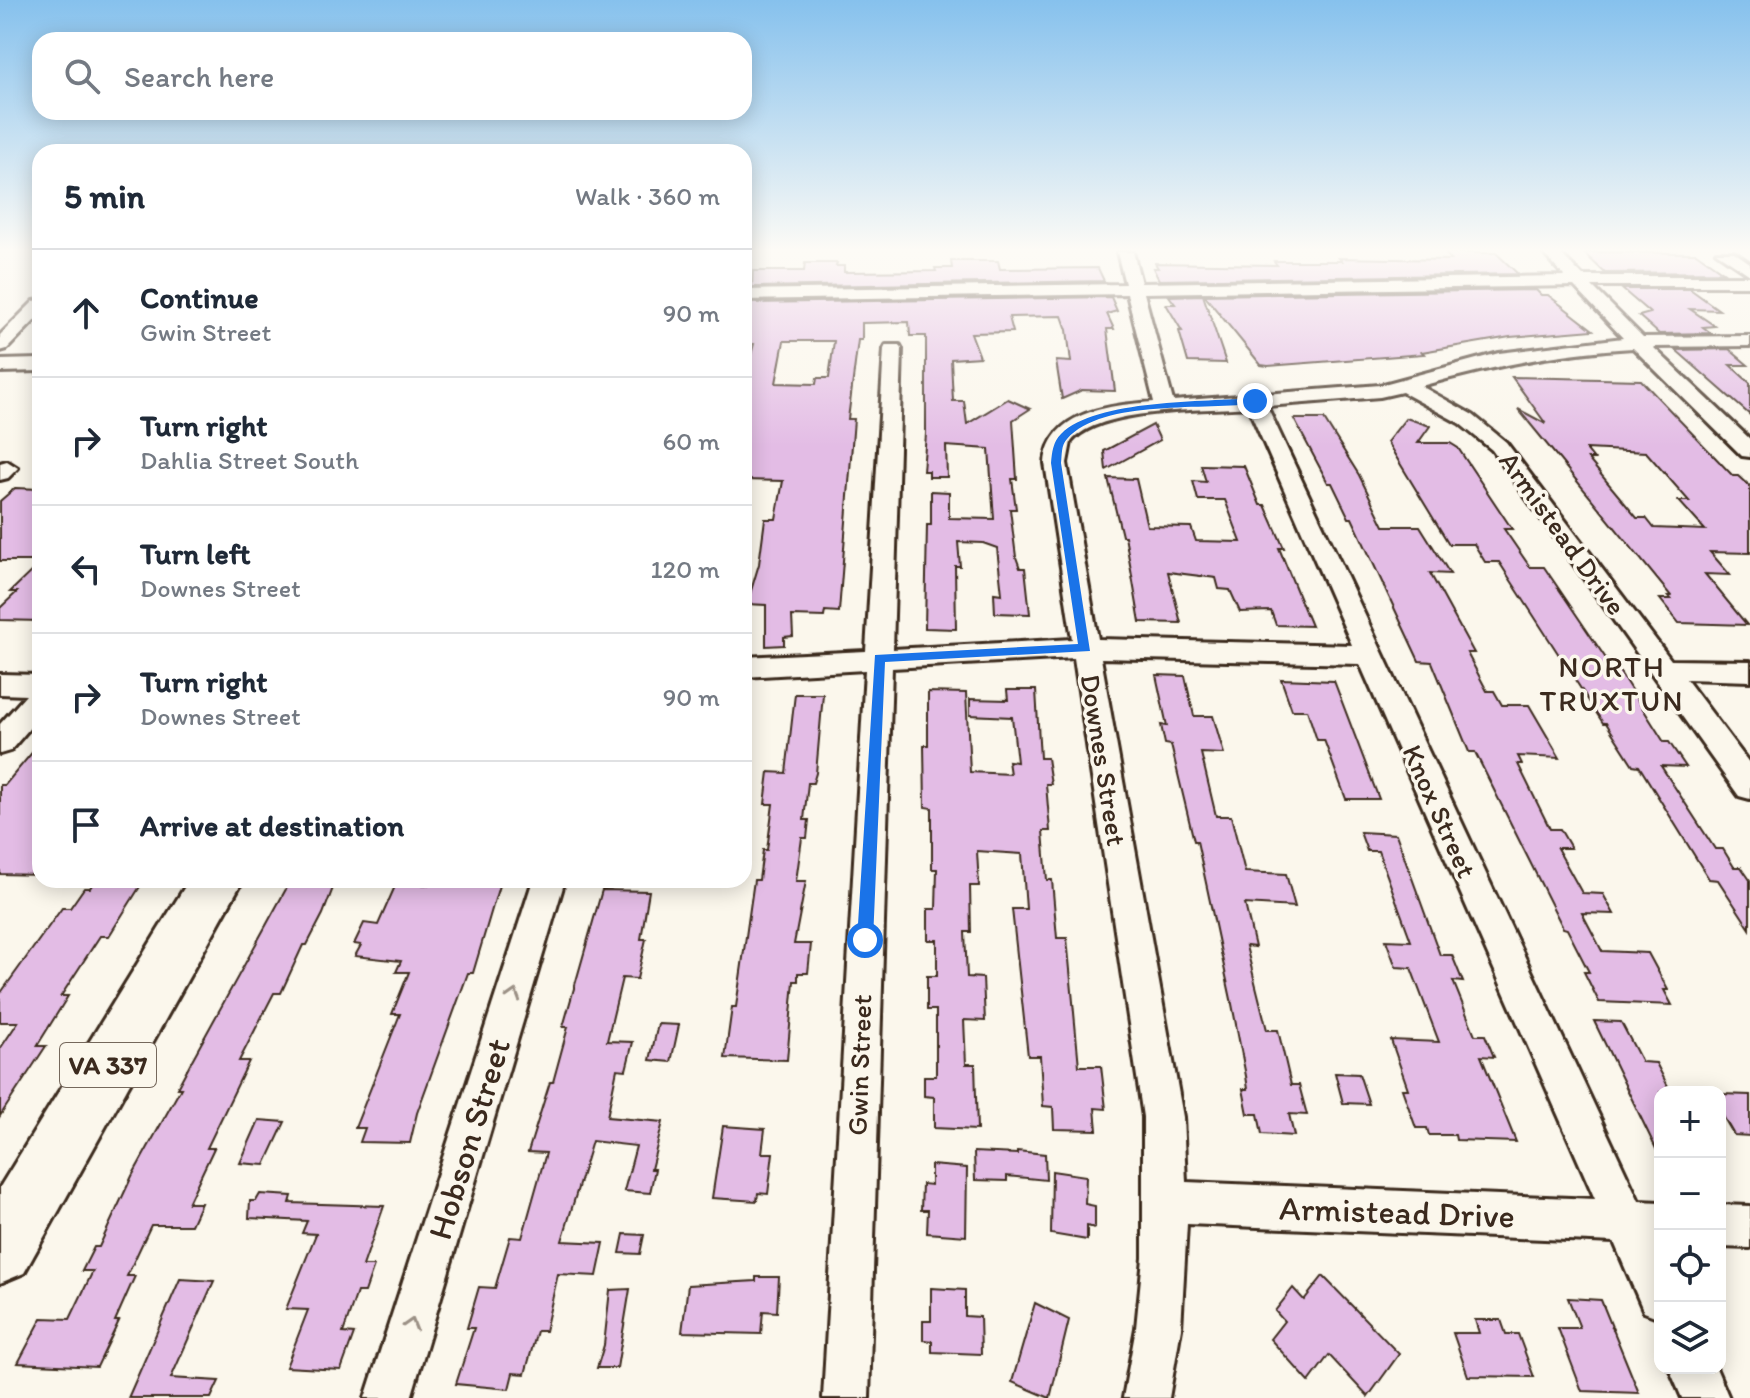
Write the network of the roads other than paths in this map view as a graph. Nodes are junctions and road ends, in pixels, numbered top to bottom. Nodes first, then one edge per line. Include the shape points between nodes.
1 (28, 317) edge
2 (1141, 317) edge
3 (1614, 317) edge
4 (1750, 341) edge
5 (1640, 344) junction
6 (0, 345) edge
7 (893, 349) dead end
8 (32, 365) edge
9 (0, 366) edge
10 (1406, 386) junction
11 (1255, 401) junction
12 (1165, 407) junction
13 (1750, 451) edge
14 (1085, 648) junction
15 (1369, 655) junction
16 (879, 658) junction
17 (752, 666) edge
18 (1662, 669) junction
19 (1750, 671) edge
20 (0, 684) edge
21 (32, 685) edge
22 (32, 706) edge
23 (0, 743) edge
24 (1750, 787) edge
25 (212, 888) edge
26 (547, 888) edge
27 (1168, 1202) junction
28 (1643, 1222) edge
29 (1726, 1226) edge
30 (1750, 1227) edge
31 (0, 1249) edge
32 (1654, 1270) edge
33 (1695, 1374) edge
34 (388, 1398) edge
35 (846, 1398) edge
36 (1146, 1398) edge
37 (1706, 1398) edge

1 - 6 street
2 - 12 street
3 - 5 street
4 - 5 street, Downes Street
5 - 10 street, Downes Street via 1529,353
5 - 13 street
7 - 16 street, Gwin Street
8 - 9 street
10 - 11 street, Downes Street
10 - 18 street, Armistead Drive via 1466,419 1499,446
11 - 12 street, Downes Street
11 - 15 street, Knox Street
12 - 14 street, Downes Street via 1102,415 1073,427 1058,445 1056,463
14 - 15 street
14 - 16 street
14 - 27 street, Downes Street via 1163,1117
15 - 28 street, Knox Street
16 - 17 street
16 - 35 street, Gwin Street
18 - 19 street
18 - 24 street, Armistead Drive
20 - 21 street
22 - 23 street
25 - 31 main road, VA 337
34 -> 26 street, Hobson Street
27 - 28 street, Armistead Drive
27 - 36 street, Downes Street via 1167,1263
28 - 32 street
29 - 30 street
33 - 37 street

